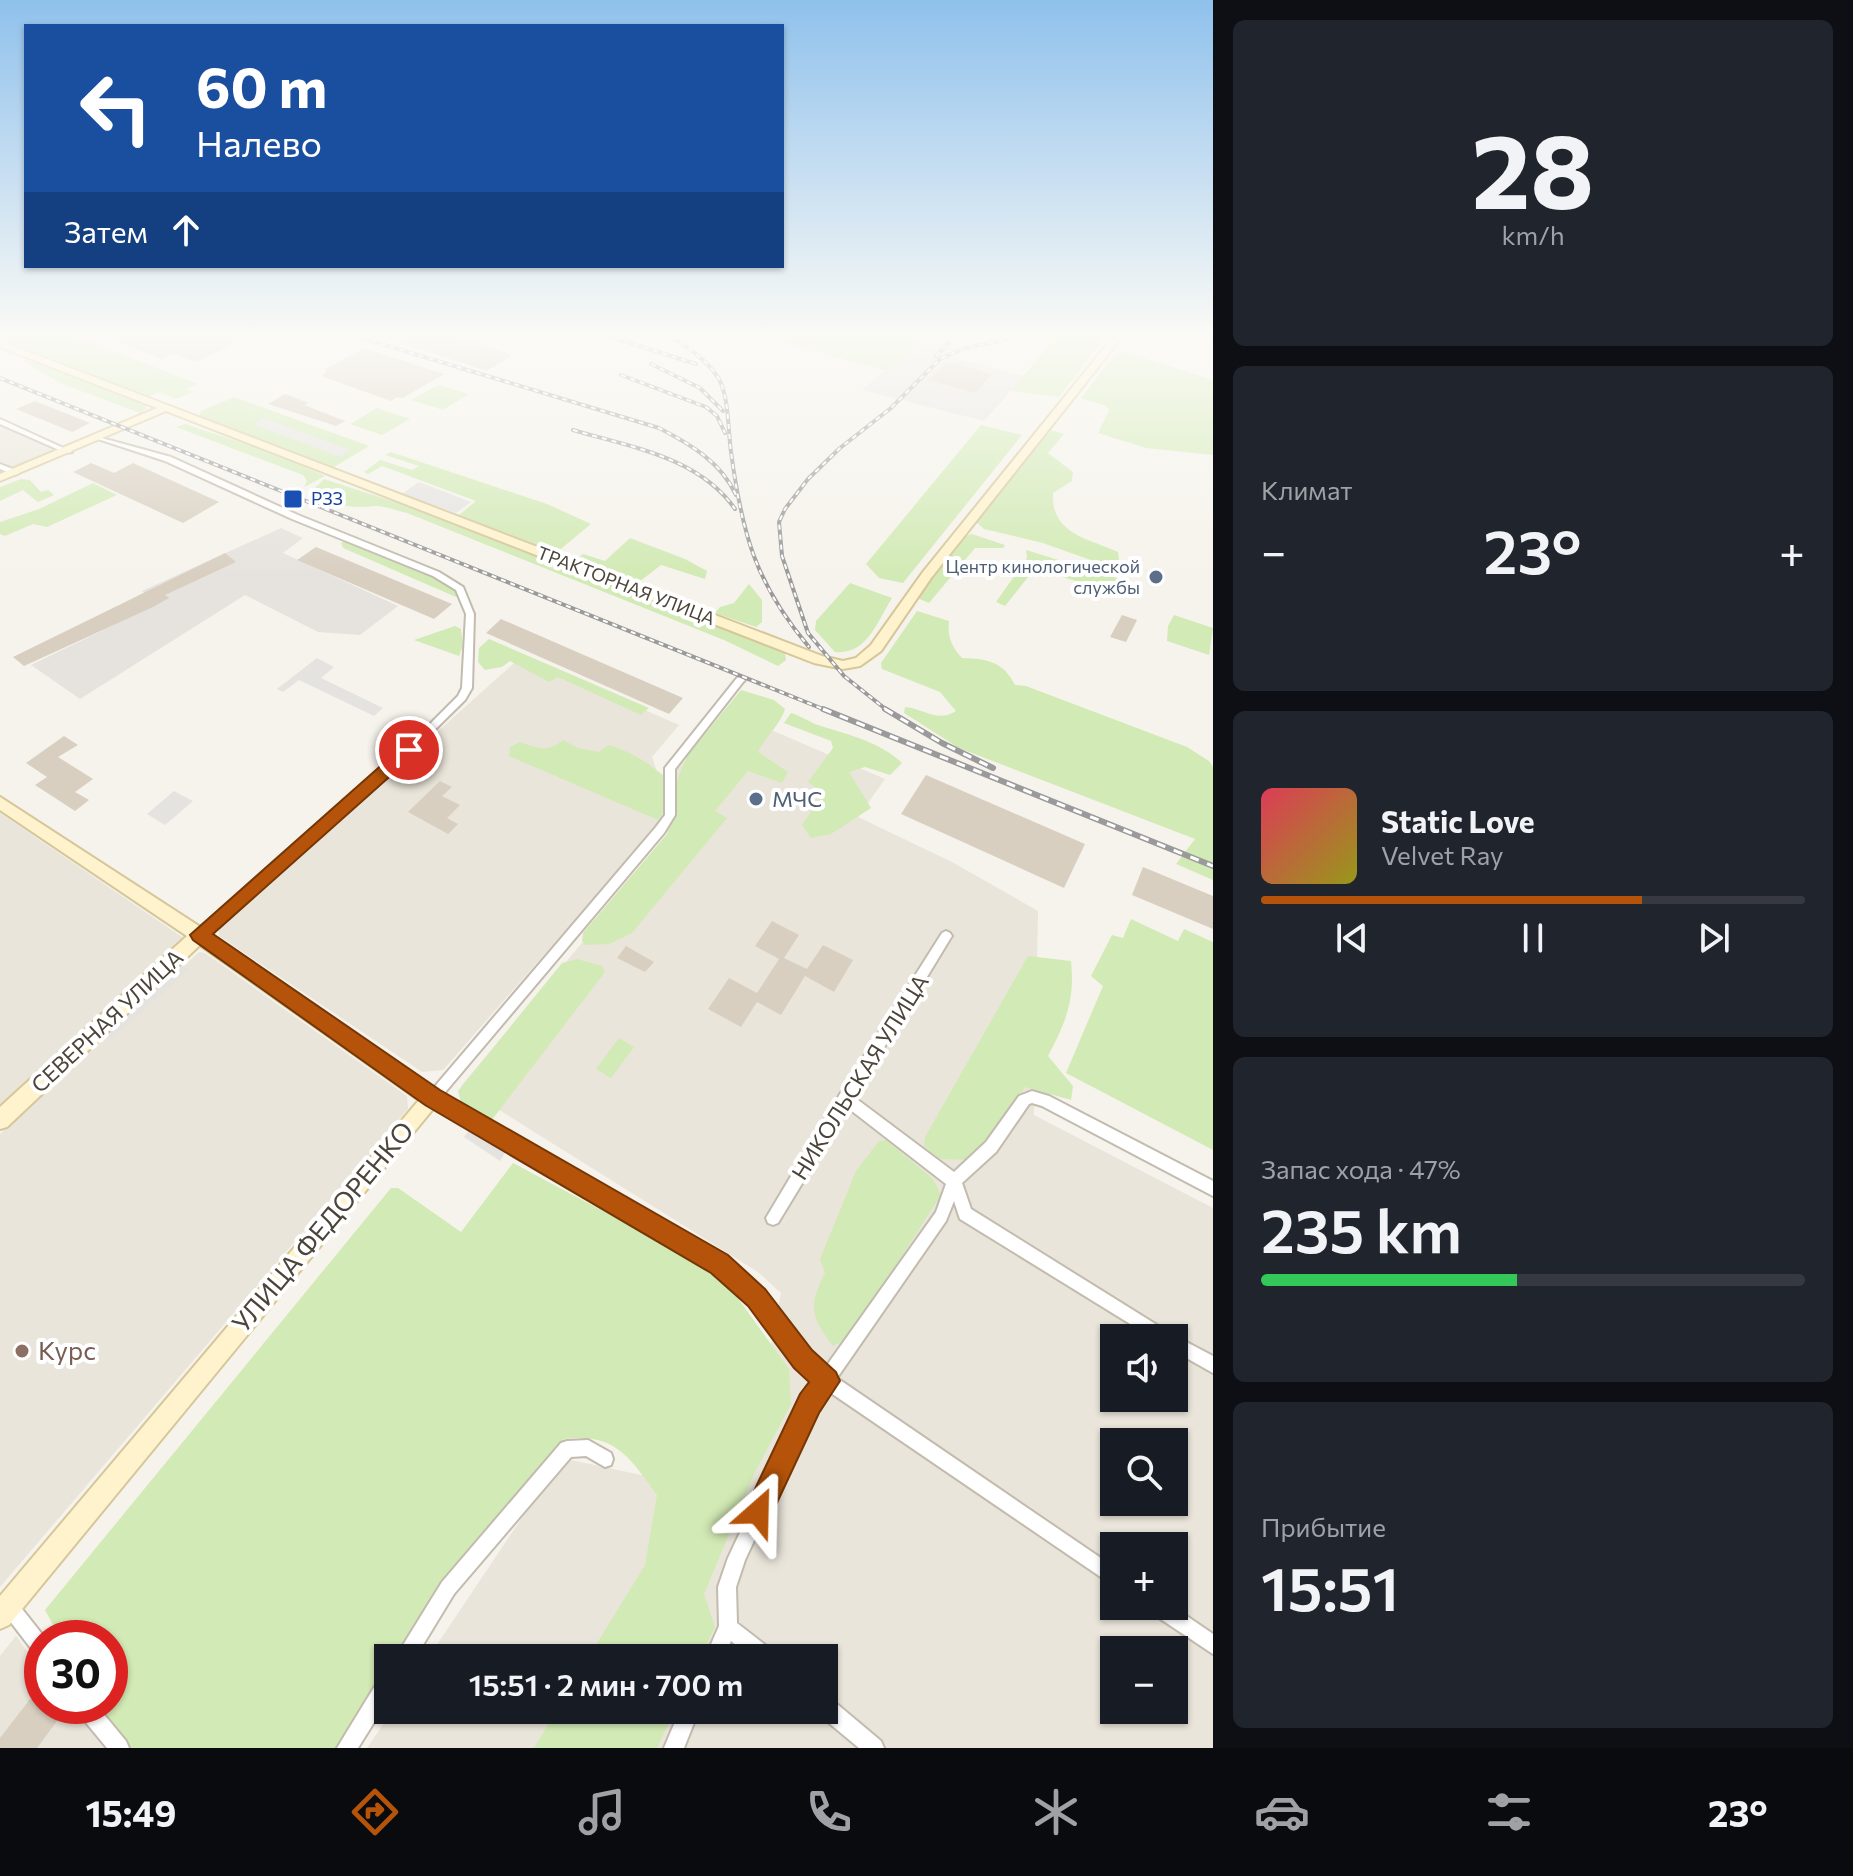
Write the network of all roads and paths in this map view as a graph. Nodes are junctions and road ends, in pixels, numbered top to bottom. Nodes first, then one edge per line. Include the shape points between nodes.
1 (153, 414) edge
2 (179, 414) edge
3 (1057, 414) edge
4 (0, 421) edge
5 (100, 438) junction
6 (68, 452) junction
7 (0, 466) edge
8 (15, 473) junction
9 (0, 478) edge
10 (740, 680) dead end
11 (0, 803) edge
12 (199, 935) junction
13 (946, 936) dead end
14 (432, 1098) junction
15 (845, 1098) junction
16 (0, 1120) edge
17 (954, 1181) junction
18 (1213, 1189) edge
19 (773, 1218) dead end
20 (1144, 1324) edge
21 (1188, 1350) edge
22 (1213, 1365) edge
23 (827, 1381) junction
24 (605, 1459) dead end
25 (1100, 1567) edge
26 (4, 1611) edge
27 (1176, 1620) edge
28 (728, 1627) junction
29 (24, 1631) edge
30 (413, 1644) edge
31 (720, 1644) edge
32 (749, 1644) edge
33 (1213, 1645) edge
34 (374, 1705) edge
35 (838, 1718) edge
36 (100, 1724) edge
37 (684, 1724) edge
38 (119, 1748) edge
39 (347, 1748) edge
40 (674, 1748) edge
41 (874, 1748) edge

1 - 5 main road
2 - 3 main road, ТРАКТОРНАЯ УЛИЦА via 843,665 860,662 876,648 927,575
4 - 6 street
5 - 6 main road
5 - 12 street, СЕВЕРНАЯ УЛИЦА via 168,459 413,564 460,589 470,614 467,688 462,698
6 - 8 main road
7 - 8 street
8 - 9 main road
10 - 14 street, УЛИЦА ФЕДОРЕНКО via 670,768 670,815 660,830
11 - 12 main road
12 - 14 main road
12 - 16 main road, СЕВЕРНАЯ УЛИЦА
13 - 15 street, НИКОЛЬСКАЯ УЛИЦА
14 - 23 street via 720,1264 757,1298 803,1359
14 - 26 main road, УЛИЦА ФЕДОРЕНКО
15 - 17 street
15 - 19 street, НИКОЛЬСКАЯ УЛИЦА
17 - 18 street via 1032,1097
17 - 20 street via 965,1214
17 - 23 street via 941,1216
21 - 22 street
23 - 25 street
23 - 28 street via 809,1404 737,1558 727,1587
24 - 30 street via 588,1448 567,1449 448,1588
26 - 29 street
27 - 33 street
28 - 31 street
28 - 32 street
34 - 39 street
35 - 41 street
36 - 38 street
37 - 40 street

